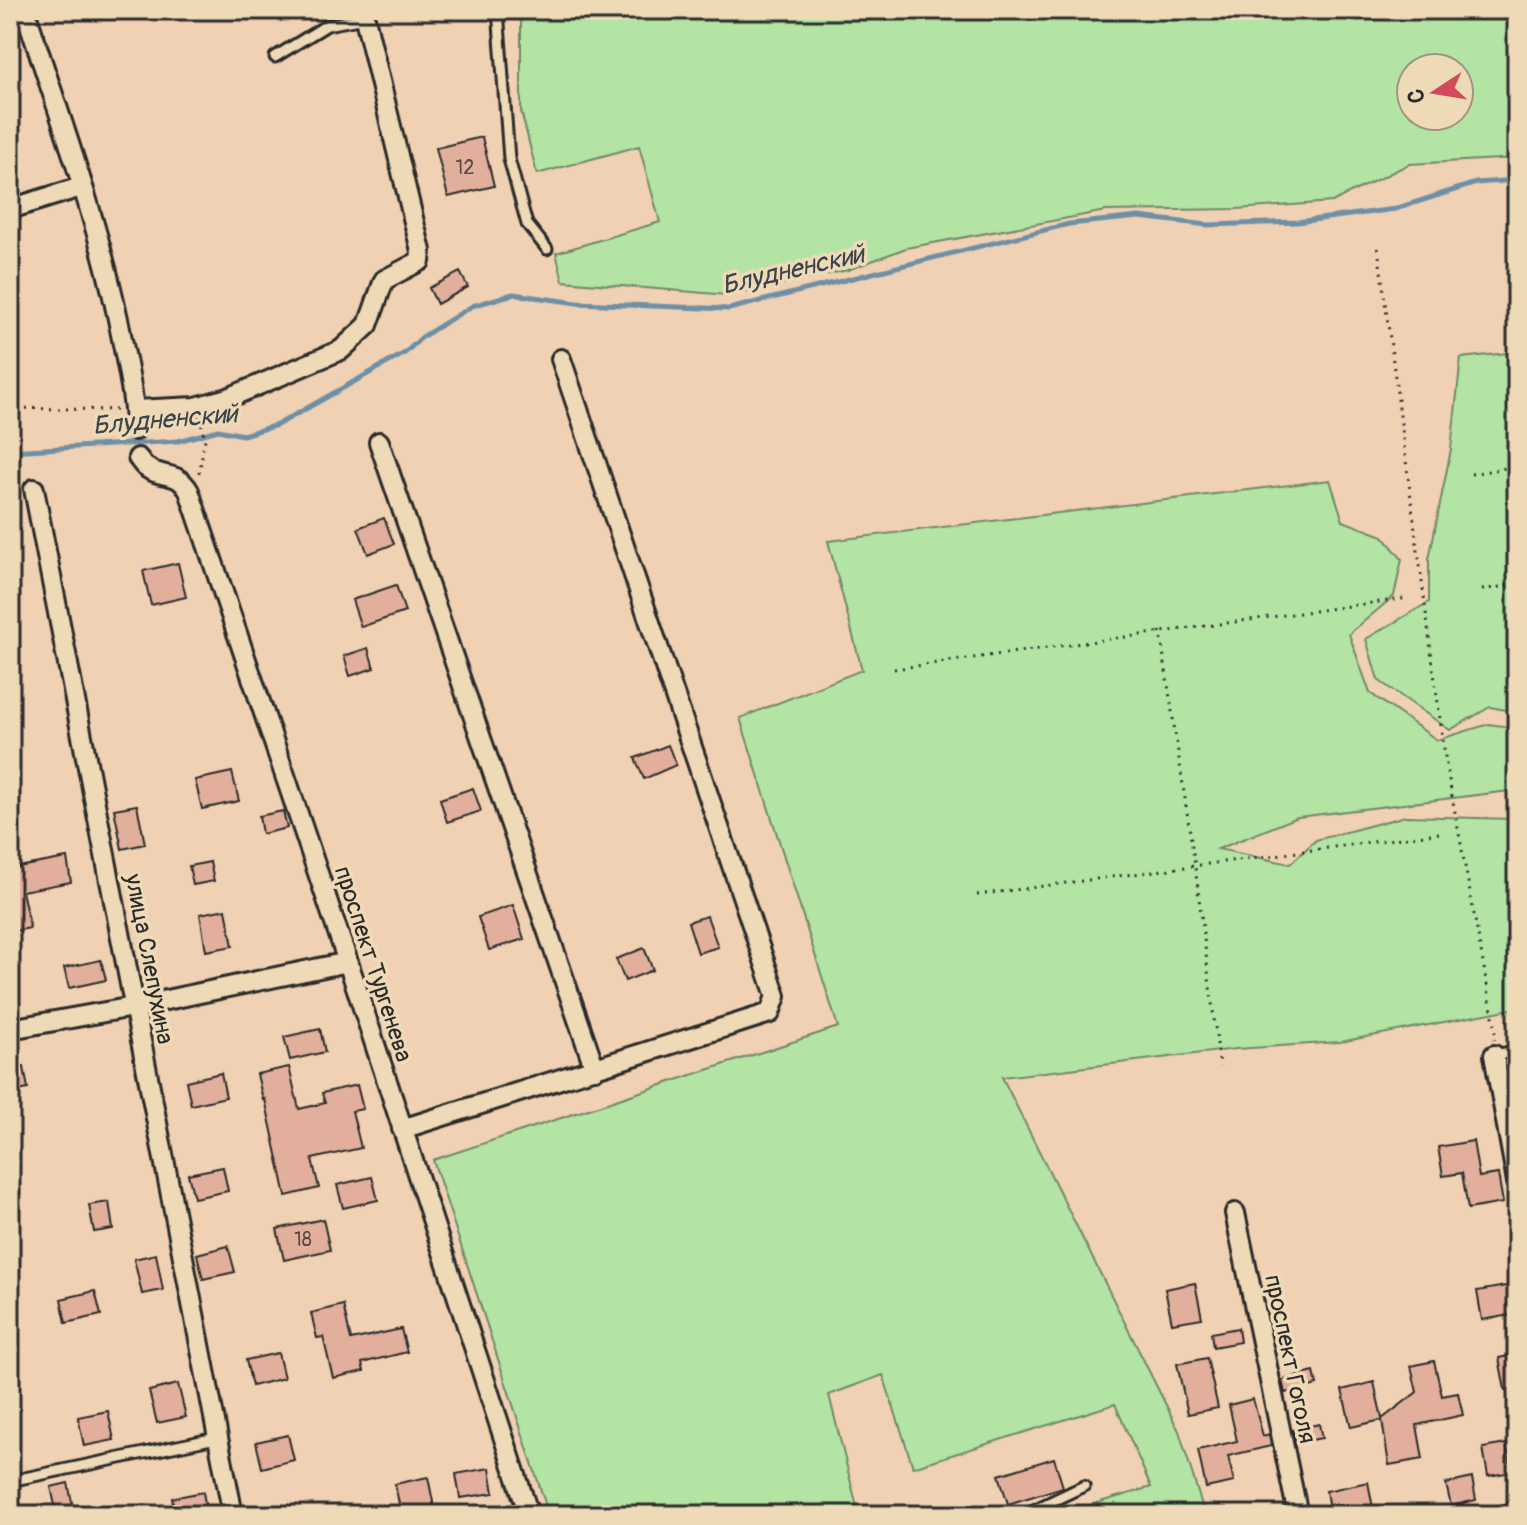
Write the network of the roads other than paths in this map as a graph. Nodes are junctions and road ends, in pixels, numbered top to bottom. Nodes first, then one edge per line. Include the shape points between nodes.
1 (25, 10) edge
2 (498, 10) edge
3 (363, 14) edge
4 (275, 57) dead end
5 (81, 187) junction
6 (10, 209) edge
7 (547, 249) dead end
8 (561, 359) dead end
9 (135, 410) junction
10 (135, 430) dead end
11 (379, 442) dead end
12 (138, 458) dead end
13 (34, 489) dead end
14 (348, 962) junction
15 (133, 1007) junction
16 (10, 1029) edge
17 (1517, 1051) edge
18 (1494, 1055) joint
19 (595, 1069) junction
20 (402, 1129) junction
21 (1517, 1181) edge
22 (1235, 1213) dead end
23 (216, 1438) junction
24 (10, 1481) edge
25 (1084, 1486) dead end
26 (1517, 1513) edge
27 (233, 1515) edge
28 (529, 1515) edge
29 (1023, 1515) edge
30 (1298, 1515) edge
31 (1505, 1515) edge

1 - 5 street
2 - 7 lane via 509,159 527,224
3 - 4 lane via 327,25
3 - 9 street via 420,261 384,280 368,325 341,350 228,398 196,407
5 - 6 street
5 - 9 street via 115,303
8 - 19 street via 776,996 770,1013
9 - 10 street
11 - 19 street
12 - 14 street, проспект Тургенева via 149,470 184,481 194,503
13 - 15 street, улица Слепухина
14 - 15 street
14 - 20 street, проспект Тургенева
15 - 16 street
15 - 23 street, улица Слепухина
17 - 18 lane
18 - 21 street
19 - 20 street
20 - 28 street, проспект Тургенева
22 - 30 street, проспект Гоголя
23 - 24 lane
23 - 27 street, улица Слепухина
25 - 29 lane
26 - 31 street

